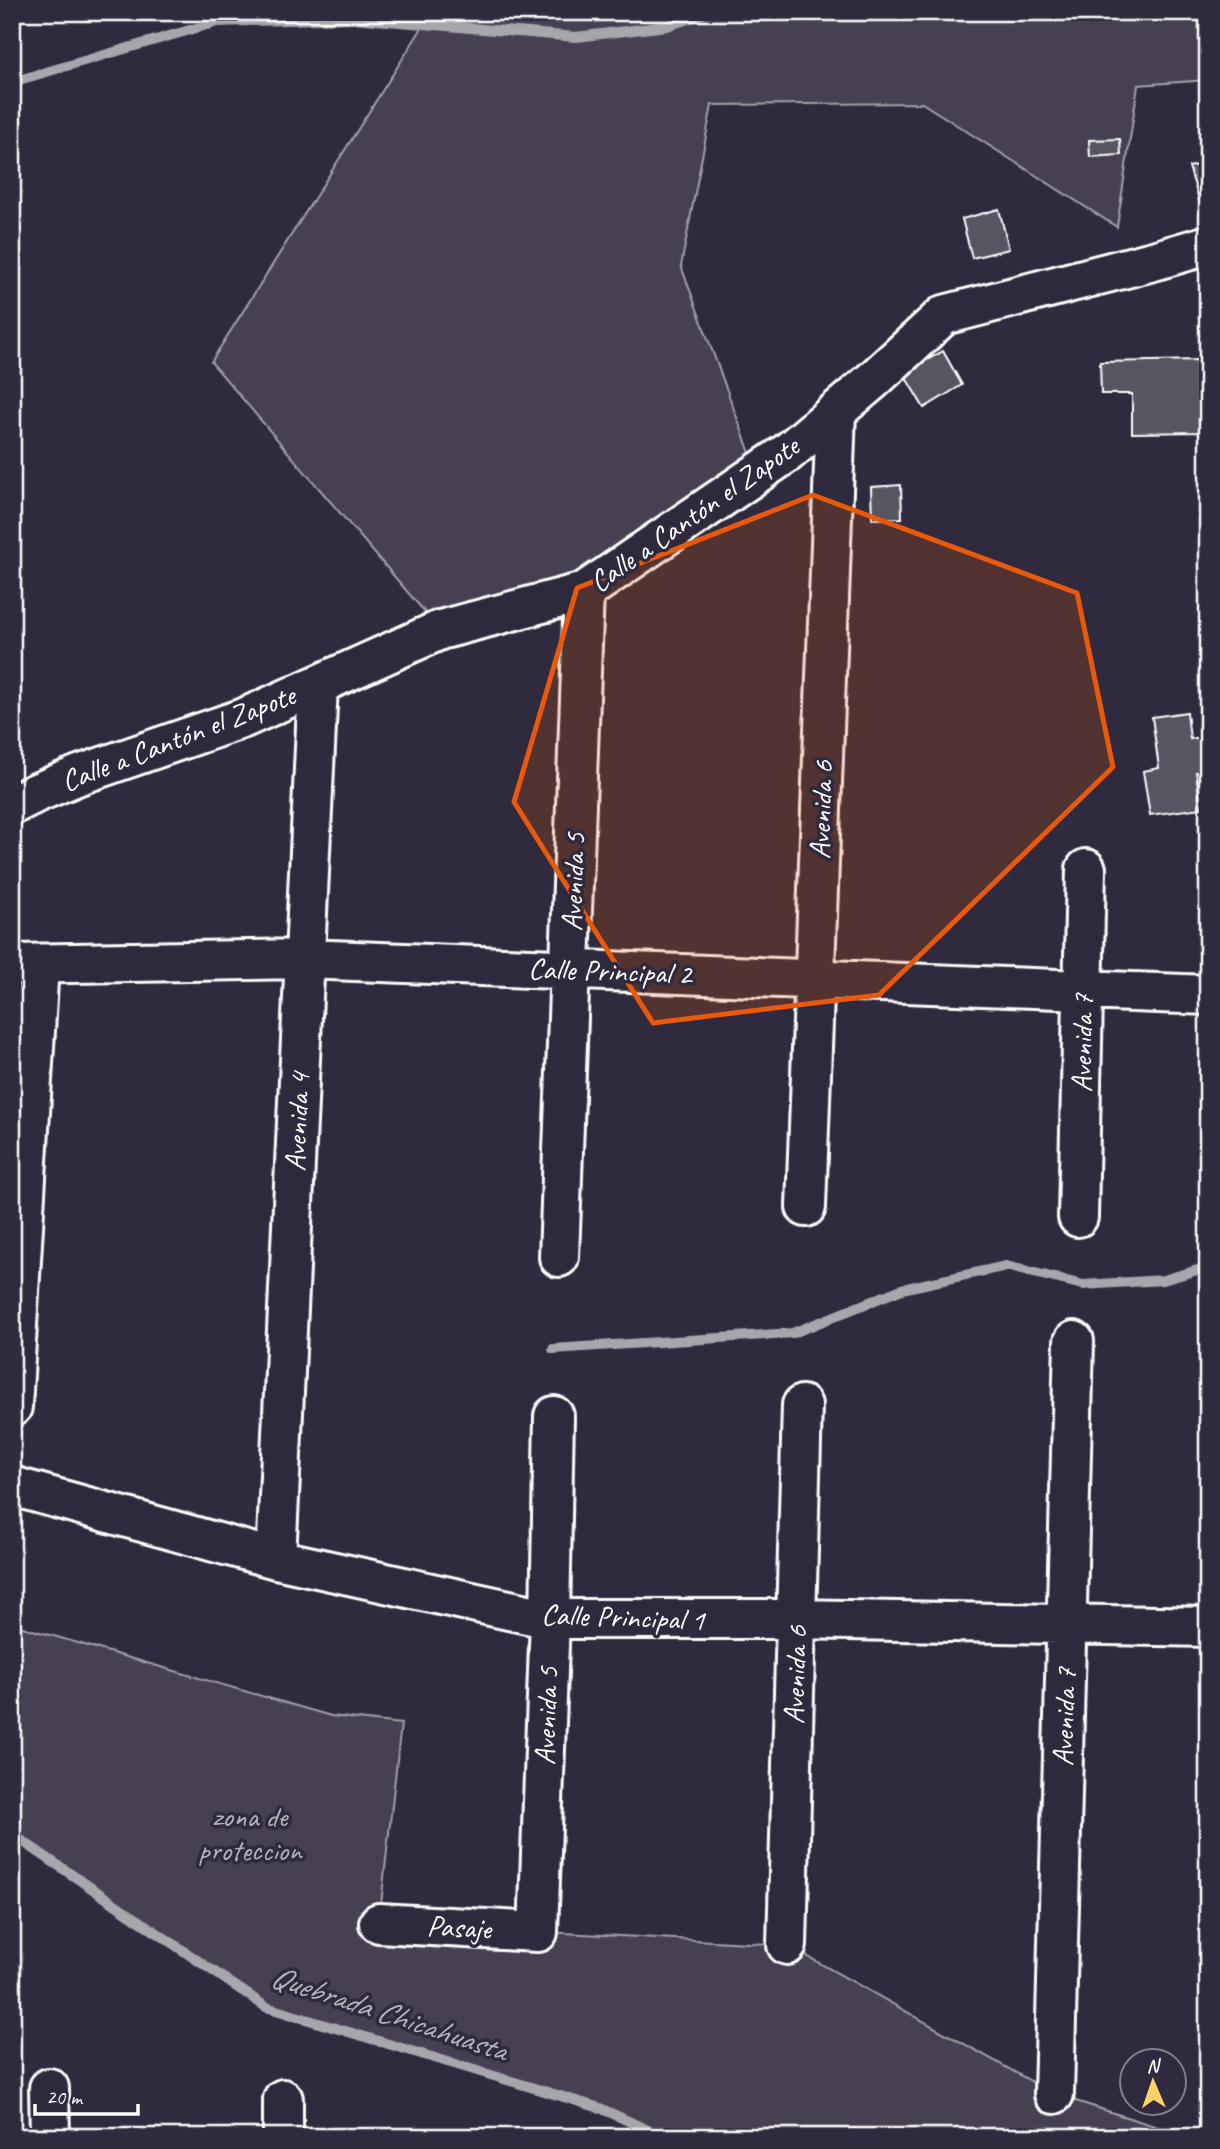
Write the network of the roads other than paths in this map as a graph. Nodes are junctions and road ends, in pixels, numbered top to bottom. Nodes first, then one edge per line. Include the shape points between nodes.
1 (1208, 245) edge
2 (836, 412) junction
3 (583, 592) junction
4 (318, 685) junction
5 (24, 799) edge
6 (1086, 869) dead end
7 (305, 959) junction
8 (26, 964) edge
9 (570, 970) junction
10 (815, 980) junction
11 (1083, 990) junction
12 (1208, 995) edge
13 (807, 1207) dead end
14 (1078, 1217) dead end
15 (559, 1257) dead end
16 (1074, 1341) dead end
17 (802, 1405) dead end
18 (12, 1407) edge
19 (554, 1416) dead end
20 (12, 1486) edge
21 (276, 1559) junction
22 (550, 1619) junction
23 (796, 1619) junction
24 (1066, 1624) junction
25 (1208, 1627) edge
26 (379, 1923) dead end
27 (538, 1932) joint
28 (787, 1945) dead end
29 (49, 2088) dead end
30 (1054, 2094) dead end
31 (283, 2099) dead end
32 (50, 2137) edge
33 (283, 2137) edge

1 - 2 street, Calle a Cantón el Zapote via 944,315
2 - 3 street, Calle a Cantón el Zapote via 788,453
2 - 10 street, Avenida 6
3 - 4 street, Calle a Cantón el Zapote via 440,630
3 - 9 street, Avenida 5
4 - 5 street, Calle a Cantón el Zapote via 244,718 79,775
4 - 7 street, Avenida 4
6 - 11 street, Avenida 7
7 - 8 street, Calle Principal 2
7 - 9 street, Calle Principal 2
7 - 21 street, Avenida 4
8 - 18 street
9 - 10 street, Calle Principal 2
9 - 15 street, Avenida 5
10 - 11 street, Calle Principal 2
10 - 13 street, Avenida 6
11 - 12 street, Calle Principal 2
11 - 14 street, Avenida 7
16 - 24 street, Avenida 7
17 - 23 street, Avenida 6
19 - 22 street, Avenida 5
20 - 21 street, Calle Principal 1
21 - 22 street, Calle Principal 1
22 - 23 street, Calle Principal 1
22 - 27 street, Avenida 5
23 - 24 street, Calle Principal 1
23 - 28 street, Avenida 6
24 - 25 street, Calle Principal 1
24 - 30 street, Avenida 7
26 - 27 street, Pasaje
29 - 32 street
31 - 33 street

